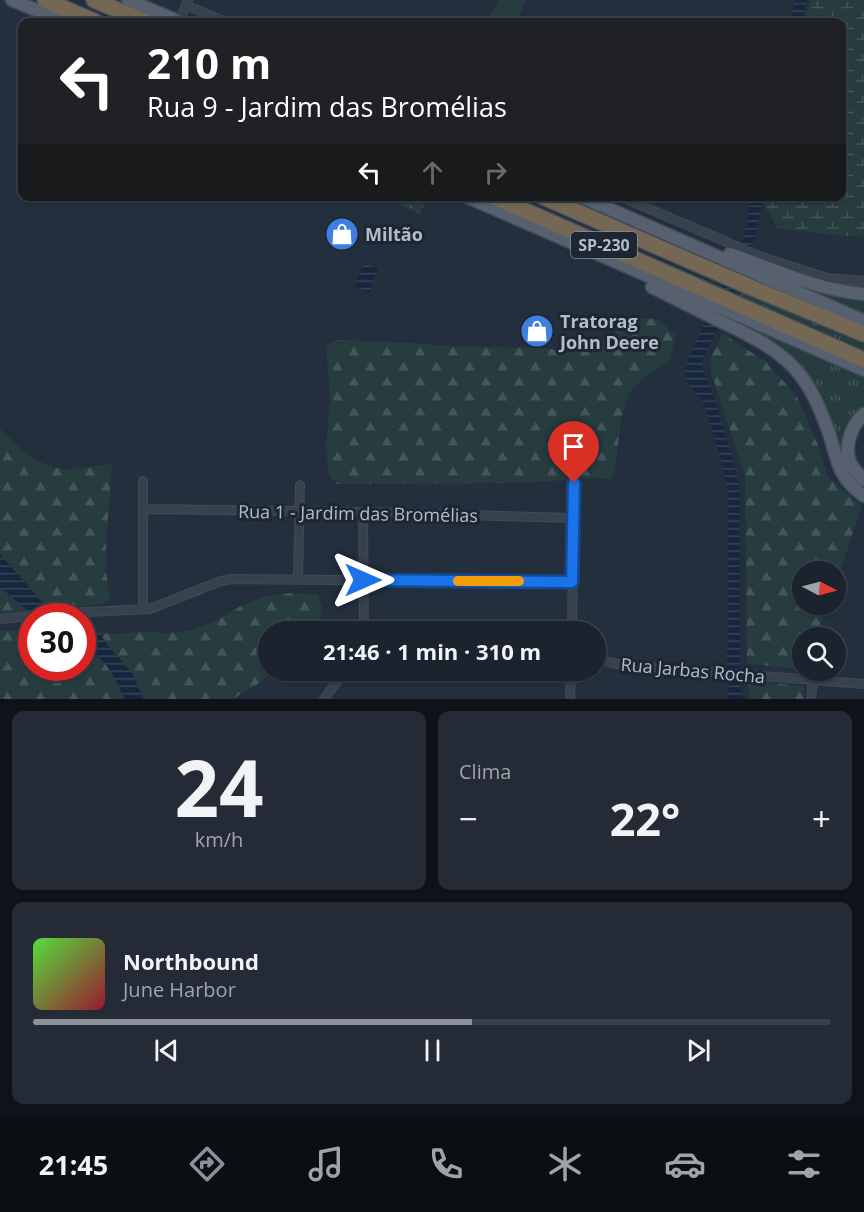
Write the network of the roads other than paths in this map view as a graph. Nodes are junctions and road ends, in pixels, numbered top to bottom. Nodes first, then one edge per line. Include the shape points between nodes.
1 (13, 0) edge
2 (45, 0) edge
3 (94, 0) edge
4 (128, 0) edge
5 (187, 2) edge
6 (21, 16) dead end
7 (56, 18) edge
8 (87, 18) edge
9 (137, 18) edge
10 (170, 18) edge
11 (181, 18) edge
12 (218, 18) edge
13 (476, 201) edge
14 (502, 201) edge
15 (556, 201) edge
16 (591, 201) edge
17 (628, 201) edge
18 (730, 260) junction
19 (757, 271) junction
20 (864, 281) edge
21 (864, 294) edge
22 (712, 304) junction
23 (738, 316) junction
24 (864, 321) edge
25 (864, 334) edge
26 (864, 360) edge
27 (864, 370) edge
28 (864, 414) edge
29 (864, 480) edge
30 (143, 481) dead end
31 (574, 483) dead end
32 (300, 484) dead end
33 (864, 496) edge
34 (143, 509) junction
35 (300, 511) junction
36 (363, 512) junction
37 (573, 518) junction
38 (298, 580) junction
39 (363, 580) junction
40 (572, 582) junction
41 (143, 610) junction
42 (96, 612) edge
43 (18, 617) edge
44 (0, 619) edge
45 (364, 621) edge
46 (572, 621) edge
47 (606, 661) edge
48 (792, 678) edge
49 (338, 681) edge
50 (571, 681) edge
51 (813, 681) edge
52 (826, 681) edge
53 (864, 684) edge
54 (324, 699) edge
55 (570, 699) edge
56 (812, 699) edge

1 - 6 main road
1 - 7 main road
2 - 8 highway
3 - 9 highway
4 - 10 main road
5 - 11 street
5 - 12 street
13 - 22 main road
14 - 22 highway, SP-230
15 - 18 highway, SP-230
16 - 18 main road
17 - 18 street
18 - 19 highway, SP-230
18 - 19 main road
19 - 20 street
19 - 21 main road
19 - 24 main road
19 - 25 highway, SP-230
22 - 23 highway, SP-230
22 - 23 main road
23 - 26 highway, SP-230
23 - 27 main road
23 - 33 main road via 752,336 801,376 827,427 842,474
28 - 29 main road via 855,424 848,447 849,459
30 - 34 street
31 - 37 street
32 - 35 street
34 - 35 street, Rua 1 - Jardim das Bromélias
34 - 41 street
35 - 36 street, Rua 1 - Jardim das Bromélias
35 - 38 street
36 - 37 street, Rua 1 - Jardim das Bromélias
36 - 39 street
37 - 40 street
38 - 39 street
38 - 41 street via 221,580
39 - 40 street
39 - 45 street
40 - 46 street
41 - 42 street
43 - 44 street
47 - 48 street, Rua Jarbas Rocha
49 - 54 street
50 - 55 street
51 - 56 street
52 - 53 street, Rua Jarbas Rocha

